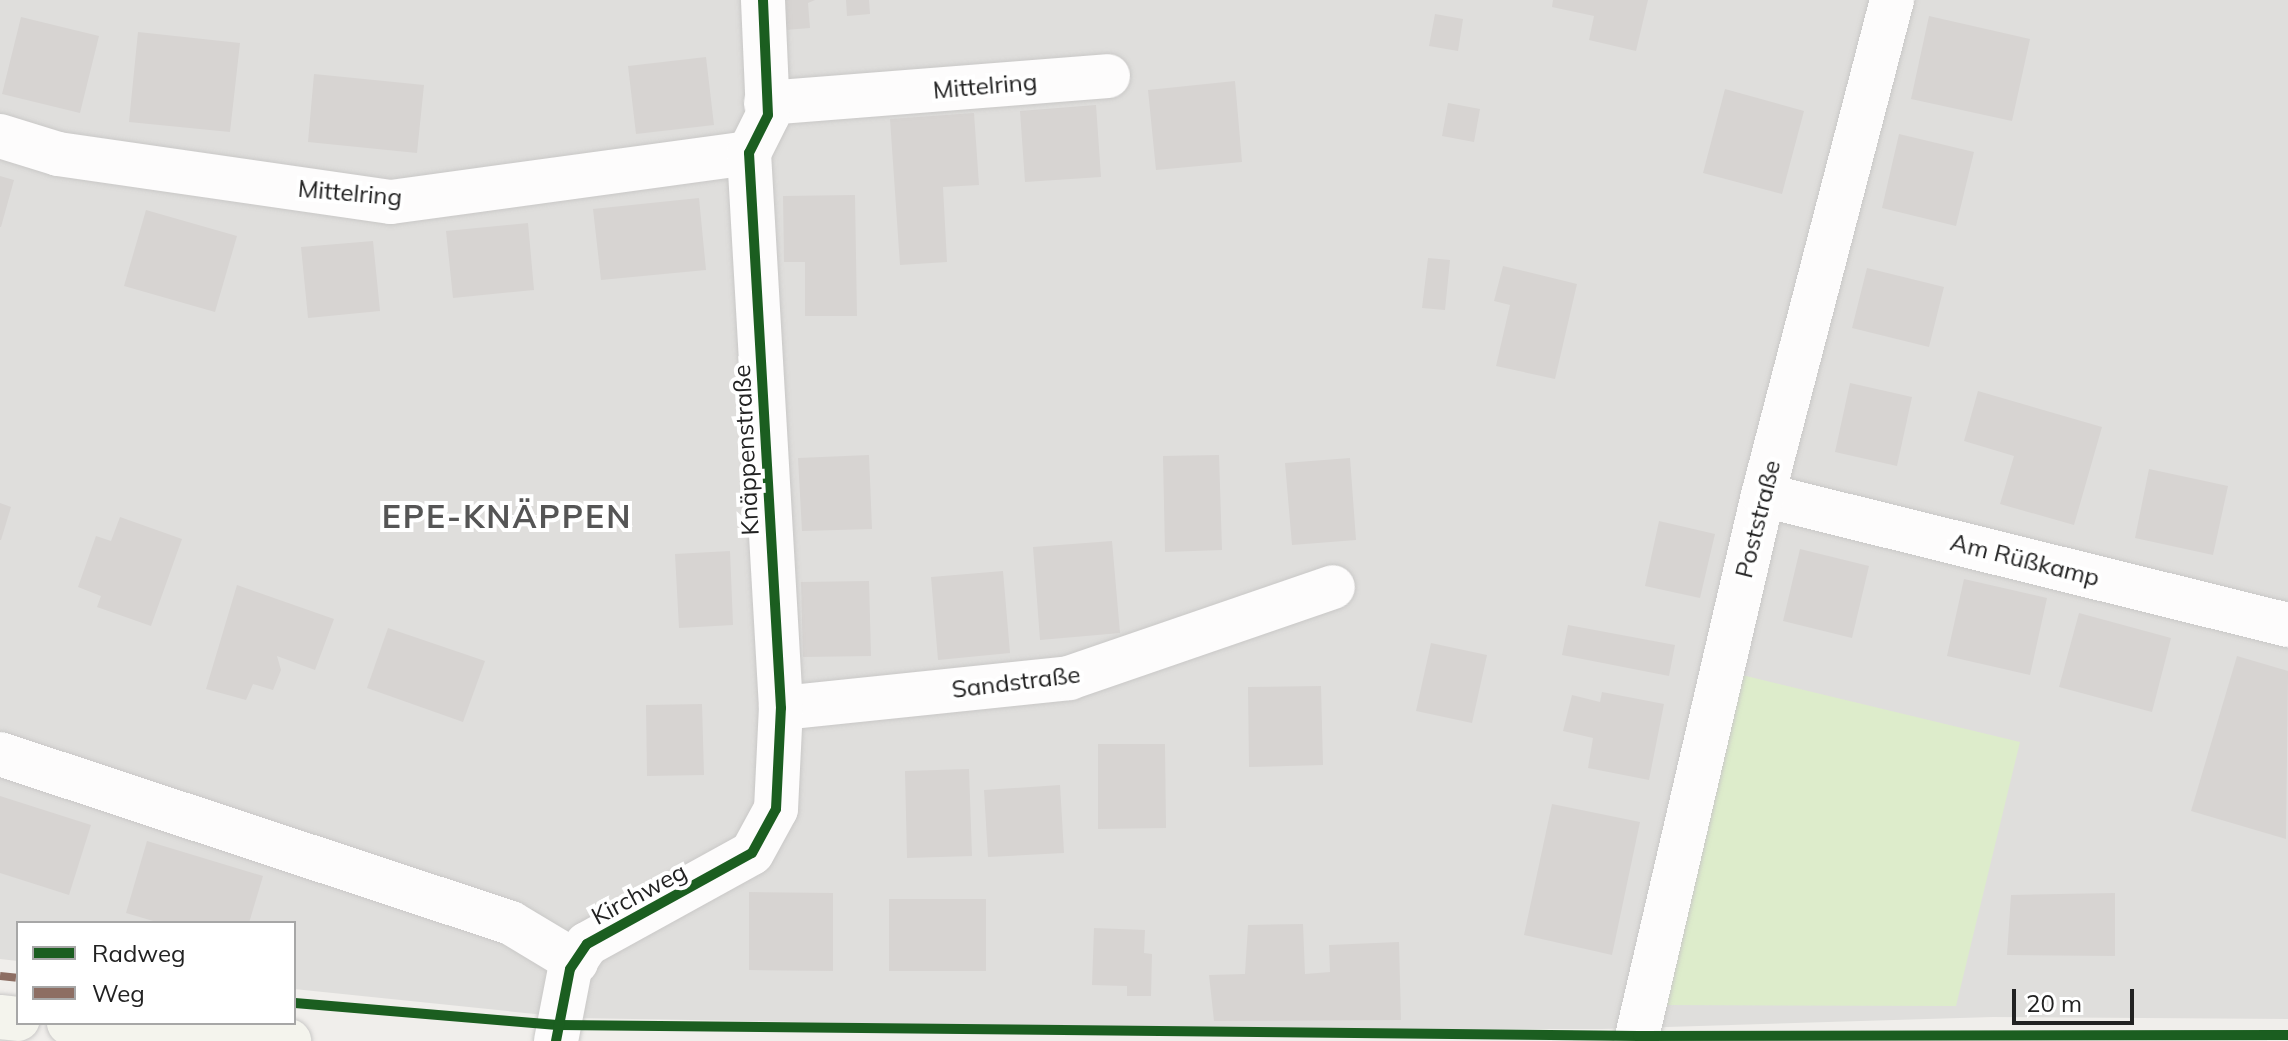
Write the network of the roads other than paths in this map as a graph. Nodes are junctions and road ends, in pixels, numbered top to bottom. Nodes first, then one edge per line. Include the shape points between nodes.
1 (763, 0) edge
2 (1892, 0) edge
3 (1108, 76) dead end
4 (766, 103) junction
5 (0, 136) edge
6 (749, 153) junction
7 (1763, 495) junction
8 (1333, 587) dead end
9 (2288, 625) edge
10 (781, 708) junction
11 (0, 754) edge
12 (717, 876) joint
13 (576, 962) junction
14 (93, 1025) edge
15 (289, 1041) edge
16 (556, 1041) edge
17 (1636, 1041) edge

1 - 4 street, Knäppenstraße
2 - 7 street, Poststraße
3 - 4 street, Mittelring
4 - 6 street, Knäppenstraße via 768,115
5 - 6 street, Mittelring via 58,154 391,202
6 - 10 street, Knäppenstraße
7 - 9 street, Am Rüßkamp
7 - 17 street, Poststraße
8 - 10 street, Sandstraße via 1069,678
10 - 12 street, Knäppenstraße via 776,809 752,853
11 - 13 street via 511,923
12 - 13 street, Kirchweg via 587,944
13 - 16 street, Kirchweg via 561,999
14 - 15 street

